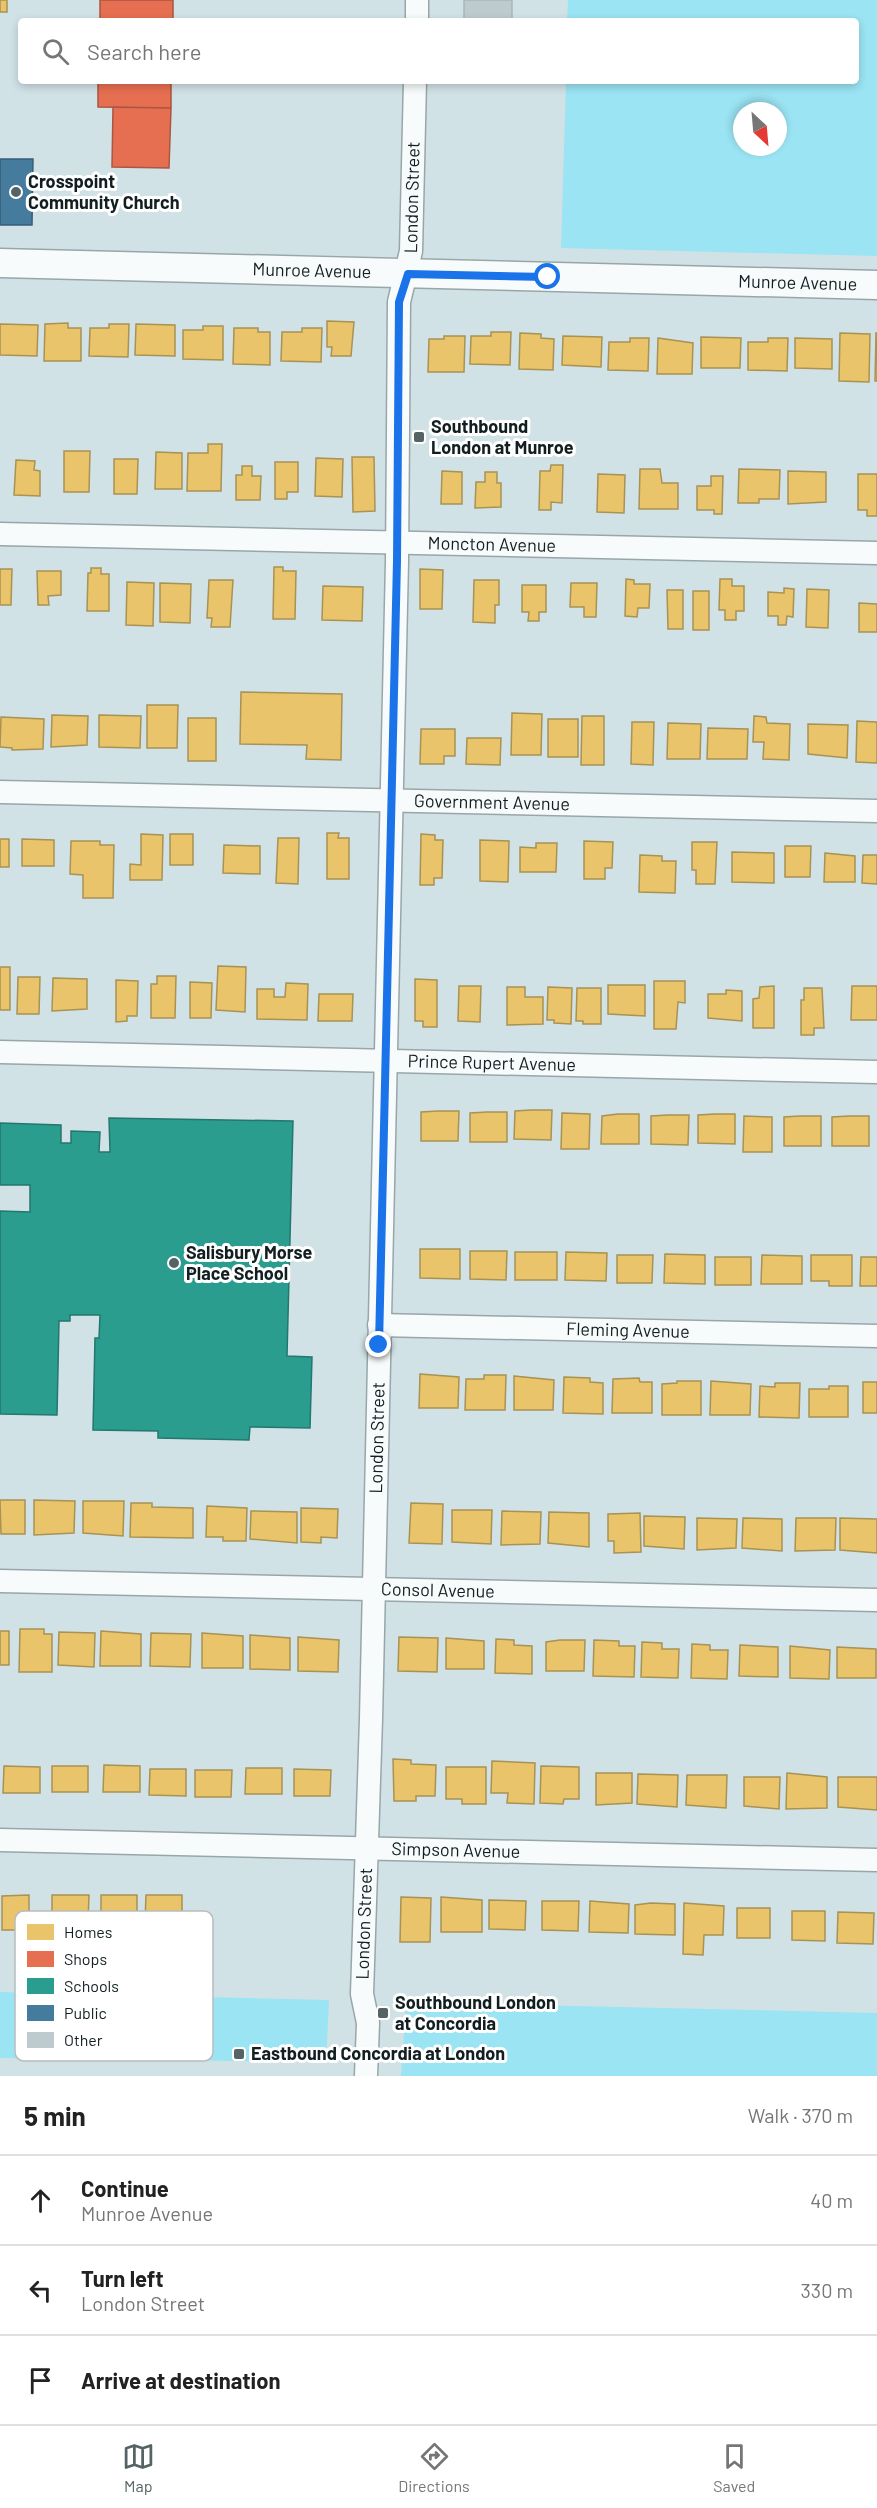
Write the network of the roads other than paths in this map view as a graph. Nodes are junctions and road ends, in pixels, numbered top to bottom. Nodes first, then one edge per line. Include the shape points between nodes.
1 (417, 0) edge
2 (417, 18) edge
3 (415, 84) edge
4 (0, 263) edge
5 (408, 274) junction
6 (877, 285) edge
7 (0, 534) edge
8 (398, 543) junction
9 (877, 553) edge
10 (0, 792) edge
11 (391, 800) junction
12 (877, 811) edge
13 (0, 1053) edge
14 (386, 1061) junction
15 (877, 1072) edge
16 (380, 1325) junction
17 (877, 1336) edge
18 (0, 1581) edge
19 (374, 1589) junction
20 (877, 1600) edge
21 (0, 1840) edge
22 (367, 1849) junction
23 (877, 1860) edge
24 (366, 2076) edge

1 - 2 street
3 - 5 street, London Street
4 - 5 street, Munroe Avenue
5 - 6 street, Munroe Avenue
5 - 8 street, London Street via 399,302
7 - 8 street, Moncton Avenue
8 - 9 street, Moncton Avenue
8 - 11 street, London Street
10 - 11 street, Government Avenue
11 - 12 street, Government Avenue
11 - 14 street, London Street
13 - 14 street, Prince Rupert Avenue
14 - 15 street, Prince Rupert Avenue
14 - 16 street, London Street
16 - 17 street, Fleming Avenue
16 - 19 street, London Street
18 - 19 street, Consol Avenue
19 - 20 street, Consol Avenue
19 - 22 street, London Street
21 - 22 street, Simpson Avenue
22 - 23 street, Simpson Avenue
22 - 24 street, London Street via 362,1994 368,2023

